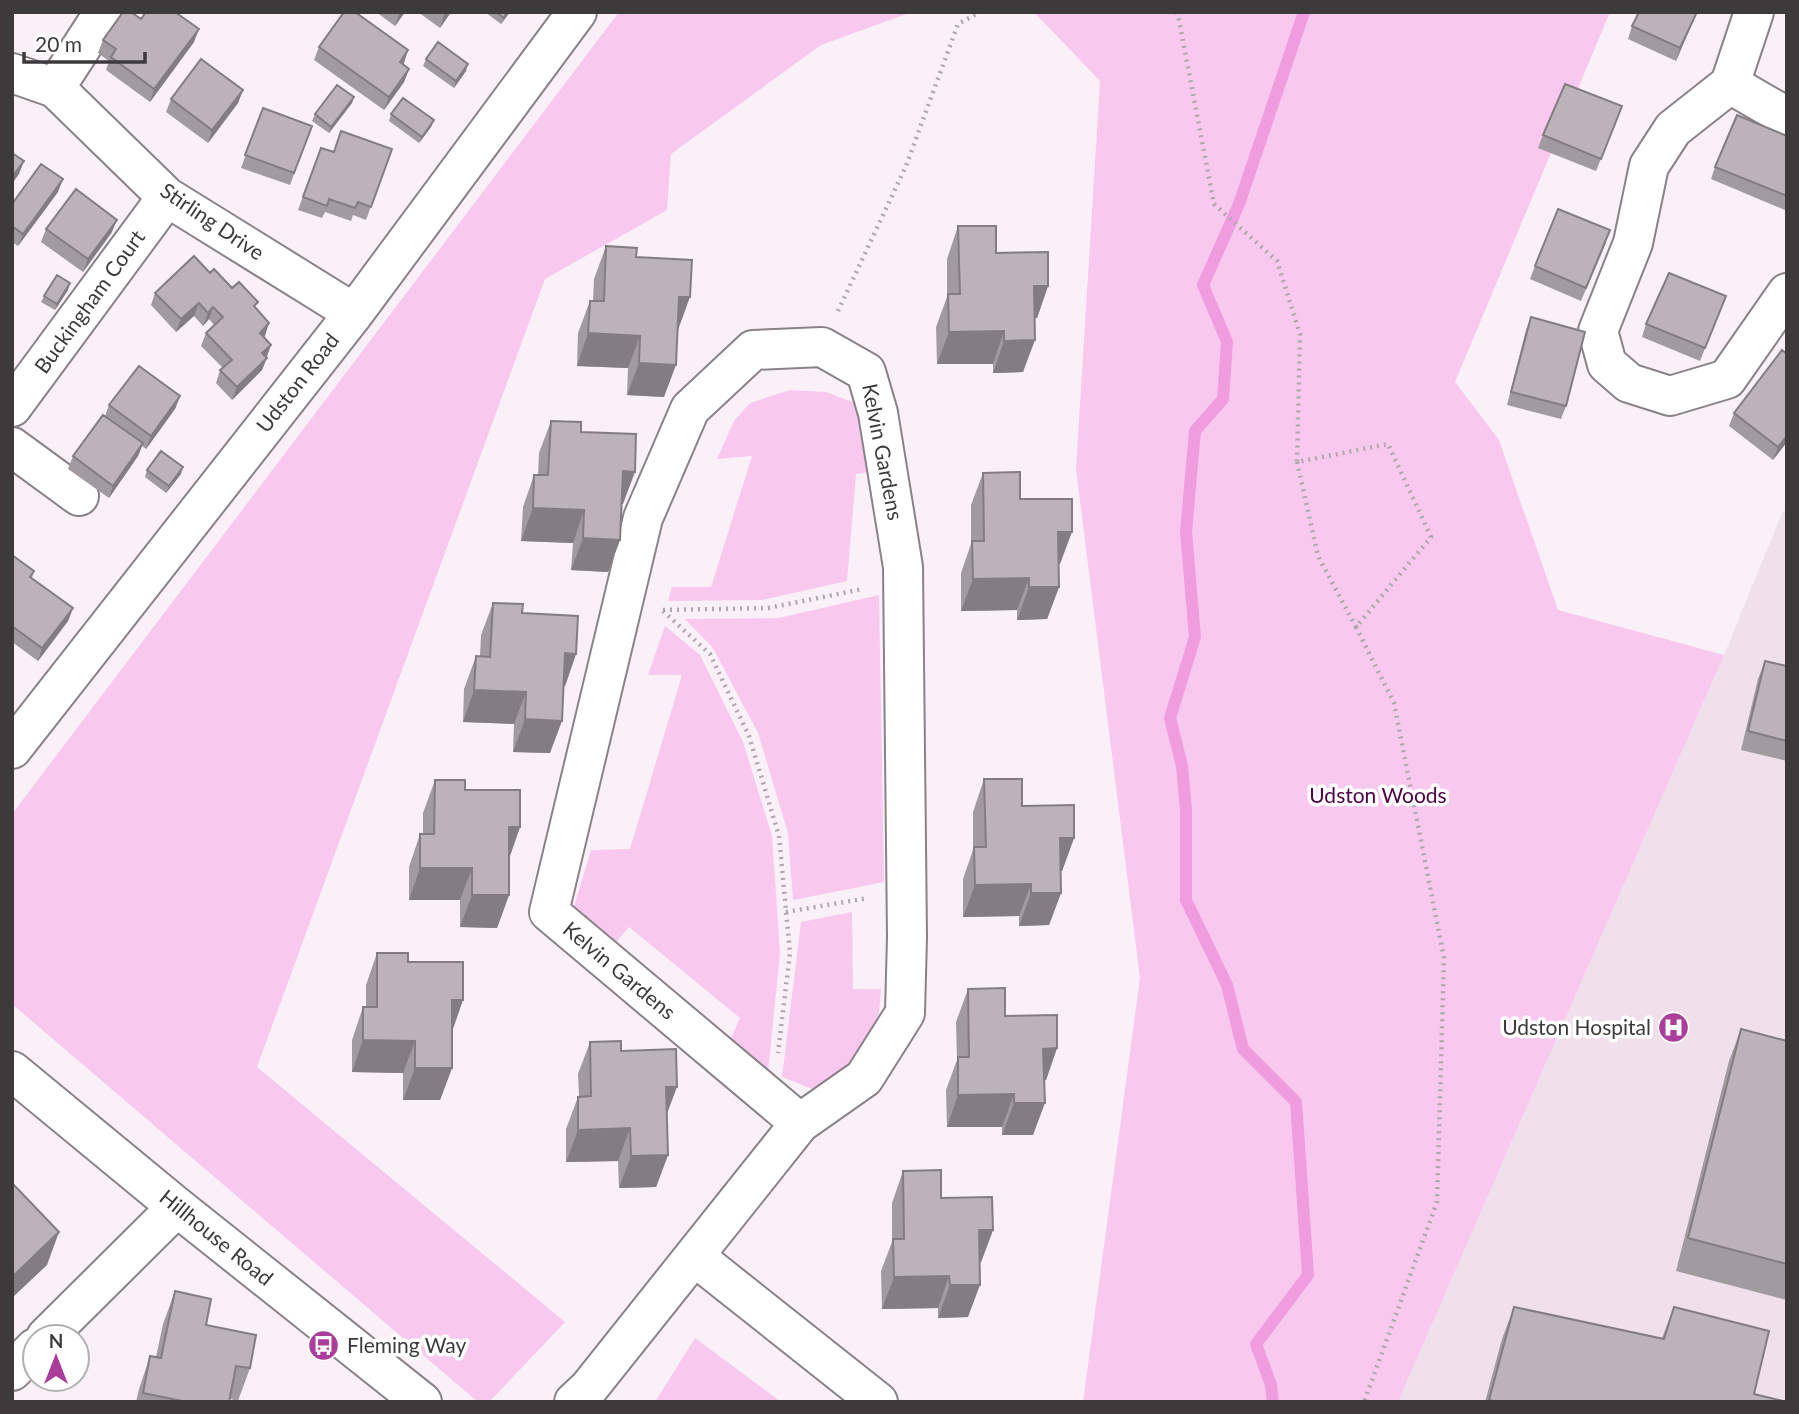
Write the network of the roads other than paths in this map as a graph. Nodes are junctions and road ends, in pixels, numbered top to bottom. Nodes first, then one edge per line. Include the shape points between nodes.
1 (104, 12) edge
2 (577, 12) edge
3 (1754, 12) edge
4 (12, 73) edge
5 (1730, 84) junction
6 (55, 88) junction
7 (1787, 117) edge
8 (167, 197) junction
9 (1787, 293) edge
10 (354, 313) junction
11 (12, 407) edge
12 (12, 447) edge
13 (79, 496) dead end
14 (12, 749) edge
15 (12, 1071) edge
16 (786, 1111) junction
17 (177, 1207) junction
18 (694, 1256) junction
19 (60, 1323) edge
20 (422, 1402) edge
21 (574, 1402) edge
22 (878, 1402) edge

1 - 6 street
2 - 10 street, Udston Road
3 - 5 street
4 - 6 street, Stirling Drive
5 - 7 street
5 - 9 street via 1673,129 1648,166 1633,243 1598,331 1607,364 1629,383 1670,396 1727,379
6 - 8 street, Stirling Drive
8 - 10 street, Stirling Drive
8 - 11 street, Buckingham Court
10 - 14 street, Udston Road
12 - 13 street
15 - 17 street, Hillhouse Road
16 - 16 street, Kelvin Gardens via 550,912 643,518 690,409 753,350 822,347 866,372 878,413 903,567 905,1013 864,1079
16 - 18 street, Kelvin Gardens
17 - 19 street
17 - 20 street, Hillhouse Road
18 - 21 street, Kelvin Gardens
18 - 22 street

